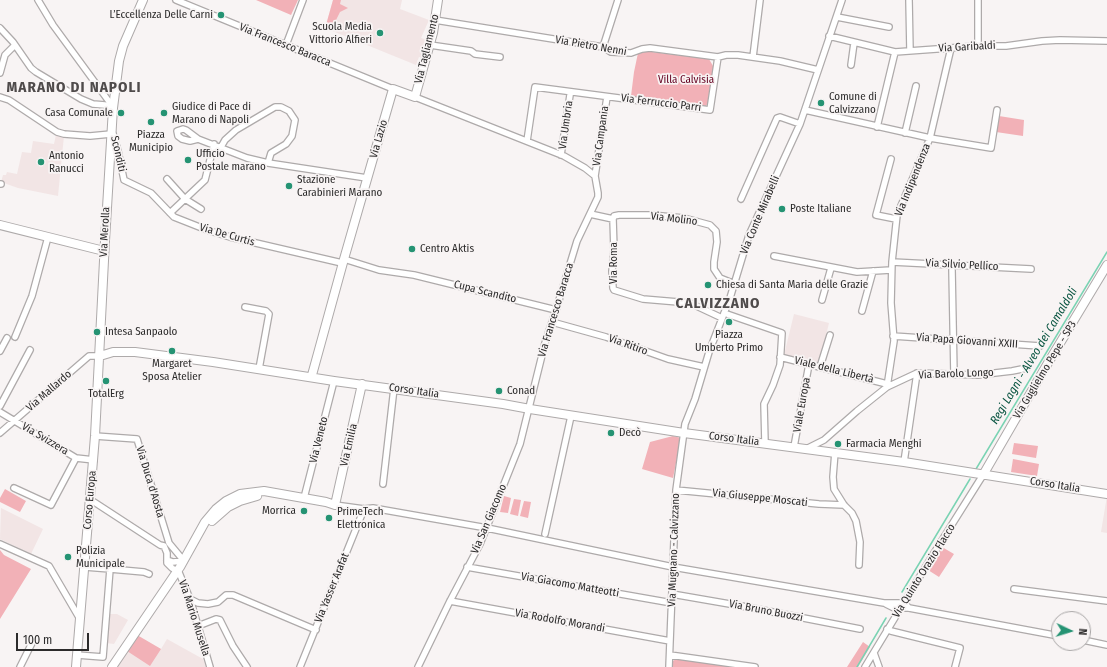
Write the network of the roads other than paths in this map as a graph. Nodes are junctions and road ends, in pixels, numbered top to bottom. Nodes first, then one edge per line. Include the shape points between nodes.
1 (38, 0) edge
2 (143, 0) edge
3 (176, 0) edge
4 (303, 0) edge
5 (438, 0) edge
6 (618, 0) edge
7 (760, 0) edge
8 (842, 0) edge
9 (910, 0) edge
10 (978, 0) edge
11 (837, 17) junction
12 (435, 20) junction
13 (888, 27) dead end
14 (0, 28) edge
15 (829, 36) junction
16 (1107, 41) edge
17 (854, 43) junction
18 (15, 45) junction
19 (286, 45) junction
20 (430, 45) junction
21 (978, 46) junction
22 (604, 47) junction
23 (951, 48) junction
24 (910, 51) junction
25 (895, 52) junction
26 (500, 57) dead end
27 (718, 57) junction
28 (753, 57) junction
29 (851, 65) dead end
30 (818, 70) junction
31 (0, 73) edge
32 (916, 86) dead end
33 (393, 89) junction
34 (571, 93) junction
35 (0, 97) edge
36 (415, 97) junction
37 (607, 97) junction
38 (113, 108) junction
39 (805, 110) junction
40 (997, 110) dead end
41 (800, 124) junction
42 (878, 127) junction
43 (111, 131) junction
44 (904, 133) junction
45 (930, 138) junction
46 (198, 139) dead end
47 (526, 141) junction
48 (214, 144) junction
49 (221, 147) junction
50 (562, 155) junction
51 (891, 159) dead end
52 (268, 163) junction
53 (595, 176) junction
54 (367, 178) junction
55 (167, 179) dead end
56 (124, 180) joint
57 (185, 199) junction
58 (741, 199) dead end
59 (201, 209) dead end
60 (170, 213) junction
61 (590, 214) junction
62 (613, 219) junction
63 (896, 219) junction
64 (0, 225) edge
65 (48, 237) junction
66 (104, 251) junction
67 (774, 256) dead end
68 (343, 261) junction
69 (892, 262) junction
70 (1107, 265) edge
71 (831, 268) junction
72 (1031, 269) dead end
73 (892, 270) junction
74 (952, 270) dead end
75 (872, 271) junction
76 (735, 284) junction
77 (822, 300) dead end
78 (245, 307) dead end
79 (556, 310) junction
80 (862, 311) dead end
81 (723, 316) junction
82 (552, 322) junction
83 (830, 335) dead end
84 (893, 336) junction
85 (15, 337) dead end
86 (7, 338) dead end
87 (954, 340) junction
88 (1040, 346) dead end
89 (30, 350) dead end
90 (0, 351) edge
91 (100, 356) junction
92 (780, 357) junction
93 (809, 364) junction
94 (704, 367) junction
95 (820, 367) junction
96 (1027, 368) dead end
97 (259, 369) junction
98 (917, 373) junction
99 (309, 375) junction
100 (954, 375) junction
101 (334, 381) junction
102 (362, 384) junction
103 (887, 385) junction
104 (394, 388) junction
105 (0, 406) edge
106 (530, 409) junction
107 (0, 412) edge
108 (571, 416) junction
109 (15, 420) junction
110 (0, 433) edge
111 (684, 433) junction
112 (95, 436) junction
113 (765, 443) junction
114 (794, 447) junction
115 (808, 448) junction
116 (835, 452) junction
117 (76, 458) junction
118 (94, 460) junction
119 (904, 462) junction
120 (983, 475) junction
121 (383, 484) dead end
122 (14, 488) dead end
123 (676, 490) junction
124 (1107, 494) edge
125 (304, 498) junction
126 (91, 500) junction
127 (335, 505) junction
128 (844, 505) junction
129 (364, 510) junction
130 (487, 528) junction
131 (545, 534) dead end
132 (197, 538) junction
133 (0, 544) edge
134 (166, 545) junction
135 (167, 560) junction
136 (184, 561) junction
137 (859, 565) dead end
138 (673, 566) junction
139 (85, 567) junction
140 (467, 567) junction
141 (110, 569) junction
142 (178, 570) junction
143 (148, 574) dead end
144 (1014, 589) dead end
145 (672, 594) junction
146 (190, 599) junction
147 (450, 601) junction
148 (1107, 601) edge
149 (672, 603) junction
150 (904, 603) junction
151 (888, 604) junction
152 (909, 608) junction
153 (900, 609) junction
154 (894, 619) junction
155 (80, 620) junction
156 (198, 626) junction
157 (887, 629) junction
158 (316, 630) junction
159 (860, 630) dead end
160 (1051, 635) edge
161 (670, 641) junction
162 (1091, 642) edge
163 (32, 643) dead end
164 (1107, 645) edge
165 (874, 653) junction
166 (77, 655) junction
167 (670, 655) junction
168 (20, 667) edge
169 (76, 667) edge
170 (112, 667) edge
171 (210, 667) edge
172 (248, 667) edge
173 (300, 667) edge
174 (418, 667) edge
175 (669, 667) edge
176 (755, 667) edge
177 (865, 667) edge
178 (879, 667) edge
179 (955, 667) edge

1 - 38 street
2 - 38 main road, Via Merolla via 123,46
3 - 19 street, Via Francesco Baracca
4 - 19 street
5 - 12 main road, Via Tagliamento
6 - 22 street
7 - 28 street
8 - 11 street, Via Conte Mirabelli
9 - 24 street
10 - 21 street
11 - 13 street
11 - 15 street, Via Conte Mirabelli
12 - 20 main road, Via Tagliamento
12 - 22 street, Via Pietro Nenni
14 - 18 street
15 - 17 street, Via Garibaldi
15 - 30 street, Via Conte Mirabelli
16 - 21 street, Via Garibaldi via 1042,40 1006,46
17 - 25 street, Via Garibaldi
17 - 29 street
18 - 31 street via 6,55
18 - 38 street via 36,72 81,99
19 - 33 street, Via Francesco Baracca
20 - 26 street
20 - 36 main road, Via Tagliamento
21 - 23 street, Via Garibaldi
22 - 27 street, Via Pietro Nenni via 611,52 627,54 650,48
23 - 24 street, Via Garibaldi
23 - 45 street, Via Indipendenza
24 - 25 street, Via Garibaldi
25 - 42 street
27 - 28 street, Via Pietro Nenni
27 - 37 street, Via Ferruccio Parri via 710,110
28 - 30 street, Via Pietro Nenni
30 - 39 street, Via Conte Mirabelli
32 - 44 street
33 - 36 main road
33 - 54 main road, Via Lazio
34 - 37 street
34 - 47 street via 535,87
34 - 50 street, Via Umbria
35 - 43 street via 9,100 57,132 90,136
36 - 47 street
37 - 53 street, Via Campania
38 - 43 main road, Via Merolla
39 - 41 street, Via Conte Mirabelli
39 - 42 street
40 - 45 street via 991,148
41 - 58 street via 777,118
41 - 76 street, Via Conte Mirabelli via 757,215
42 - 44 street
43 - 56 street, Sconditi
43 - 66 main road, Via Merolla
44 - 45 street
45 - 63 street, Via Indipendenza
46 - 48 street
47 - 50 street
48 - 49 street
48 - 57 street via 205,180
49 - 52 street via 247,158
49 - 52 street via 236,130 281,106 289,110 295,120 292,136 286,144 271,153
50 - 53 street
51 - 63 street via 876,215
52 - 54 street
53 - 61 street, Via Campania via 598,197
54 - 68 main road, Via Lazio
55 - 57 street
56 - 60 street, Via De Curtis via 151,193
57 - 59 street
57 - 60 street
60 - 68 street, Via De Curtis via 207,230 246,241
61 - 62 street
61 - 79 street, Via Francesco Baracca via 577,241
62 - 76 street, Via Molino via 619,215 651,215 684,218 710,225 717,236 714,269 720,278
62 - 81 street, Via Roma via 614,290 643,299 690,303
63 - 69 street, Via Indipendenza
64 - 65 main road
65 - 66 main road
65 - 85 street via 32,296
66 - 91 main road, Via Merolla
67 - 71 street
68 - 79 street, Cupa Scandito via 414,275
68 - 99 main road, Via Lazio
69 - 72 street, Via Silvio Pellico
69 - 73 street, Via Indipendenza
70 - 120 main road, Via Guglielmo Pepe - SP3
71 - 75 street via 857,272
71 - 77 street
73 - 75 street
73 - 84 street, Via Indipendenza
74 - 87 street
75 - 80 street
76 - 81 street, Via Conte Mirabelli
78 - 97 street via 270,314
79 - 82 street, Via Francesco Baracca
81 - 92 street via 782,333
81 - 94 street, Via Conte Mirabelli
82 - 94 street, Via Ritiro via 606,337 668,359
82 - 106 street, Via Francesco Baracca
83 - 95 street
84 - 87 street, Via Papa Giovanni XXIII
84 - 103 street, Via Indipendenza
86 - 90 street
87 - 88 street, Via Papa Giovanni XXIII
87 - 100 street
89 - 105 street
91 - 97 main road, Corso Italia via 113,352 135,352
91 - 109 street, Via Mallardo via 89,356
91 - 112 main road, Corso Europa
92 - 93 street, Viale della Libertà
92 - 113 street via 780,365 764,404
93 - 95 street, Viale della Libertà
93 - 114 street, Viale Europa
94 - 111 street, Via Conte Mirabelli
95 - 103 street, Viale della Libertà
96 - 100 street, Via Barolo Longo via 978,375
97 - 99 main road, Corso Italia
98 - 100 street, Via Barolo Longo
98 - 103 street, Via Barolo Longo
98 - 119 street
99 - 101 main road, Corso Italia
99 - 102 main road, Corso Italia
101 - 102 main road, Corso Italia
101 - 125 street, Via Veneto
102 - 104 main road, Corso Italia
102 - 127 main road, Via Emilia
103 - 115 street, Via Barolo Longo via 824,440
104 - 106 main road, Corso Italia
104 - 121 street
106 - 108 main road, Corso Italia
106 - 130 street, Via San Giacomo via 520,444
107 - 109 street
108 - 111 main road, Corso Italia
108 - 131 street
109 - 110 street, Via Mallardo
109 - 117 street, Via Svizzera
111 - 113 main road, Corso Italia
111 - 123 street, Via Mugnano - Calvizzano
112 - 118 main road, Corso Europa
112 - 134 street, Via Duca d'Aosta via 137,439
113 - 114 main road, Corso Italia
114 - 115 main road, Corso Italia
115 - 116 main road, Corso Italia
116 - 119 main road, Corso Italia
116 - 128 street via 834,489
117 - 118 street, Via Svizzera
117 - 122 street, Via Svizzera via 51,505
118 - 126 main road, Corso Europa
119 - 120 main road, Corso Italia
120 - 124 main road, Corso Italia
120 - 150 street, Via Quinto Orazio Flacco
123 - 128 street, Via Giuseppe Moscati
123 - 138 street, Via Mugnano - Calvizzano
125 - 127 main road
125 - 132 main road via 264,491 240,494 216,509 205,522
126 - 134 street via 160,545
126 - 139 main road, Corso Europa
127 - 129 street
127 - 132 main road via 324,506 265,496 253,497 228,507
128 - 137 street via 852,513 859,531
129 - 130 street via 372,508
129 - 158 street, Via Yasser Arafat
130 - 138 street
130 - 140 street, Via San Giacomo
132 - 136 main road
133 - 155 street via 49,566
134 - 135 street
134 - 136 street, Via Duca d'Aosta
135 - 136 street
135 - 142 street via 169,566
136 - 142 main road
138 - 145 street, Via Mugnano - Calvizzano
138 - 151 street
139 - 141 street
139 - 155 main road, Corso Europa
140 - 147 street, Via San Giacomo
140 - 149 street, Via Giacomo Matteotti
141 - 143 street
141 - 166 street via 103,657
142 - 146 street, Via Mario Musella
142 - 170 main road
144 - 148 street
145 - 149 street, Via Mugnano - Calvizzano
145 - 159 street, Via Bruno Buozzi
146 - 156 street, Via Mario Musella
146 - 158 street via 208,604 218,602 226,595 233,595
147 - 161 street, Via Rodolfo Morandi
147 - 174 street, Via San Giacomo
149 - 161 street, Via Mugnano - Calvizzano
150 - 151 street
150 - 152 street
150 - 153 street, Via Quinto Orazio Flacco
151 - 153 street
151 - 154 street
152 - 153 street
152 - 160 street
153 - 154 street, Via Quinto Orazio Flacco
154 - 157 street, Via Quinto Orazio Flacco
155 - 166 main road, Corso Europa
156 - 171 street, Via Mario Musella
156 - 172 street via 216,619 220,620
157 - 165 street, Via Quinto Orazio Flacco
157 - 179 street via 960,648
158 - 173 street, Via Yasser Arafat
161 - 167 street, Via Mugnano - Calvizzano
162 - 164 street
163 - 168 street
165 - 177 street, Via Quinto Orazio Flacco
165 - 178 street
166 - 169 main road, Corso Europa
167 - 175 street, Via Mugnano - Calvizzano
167 - 176 street

